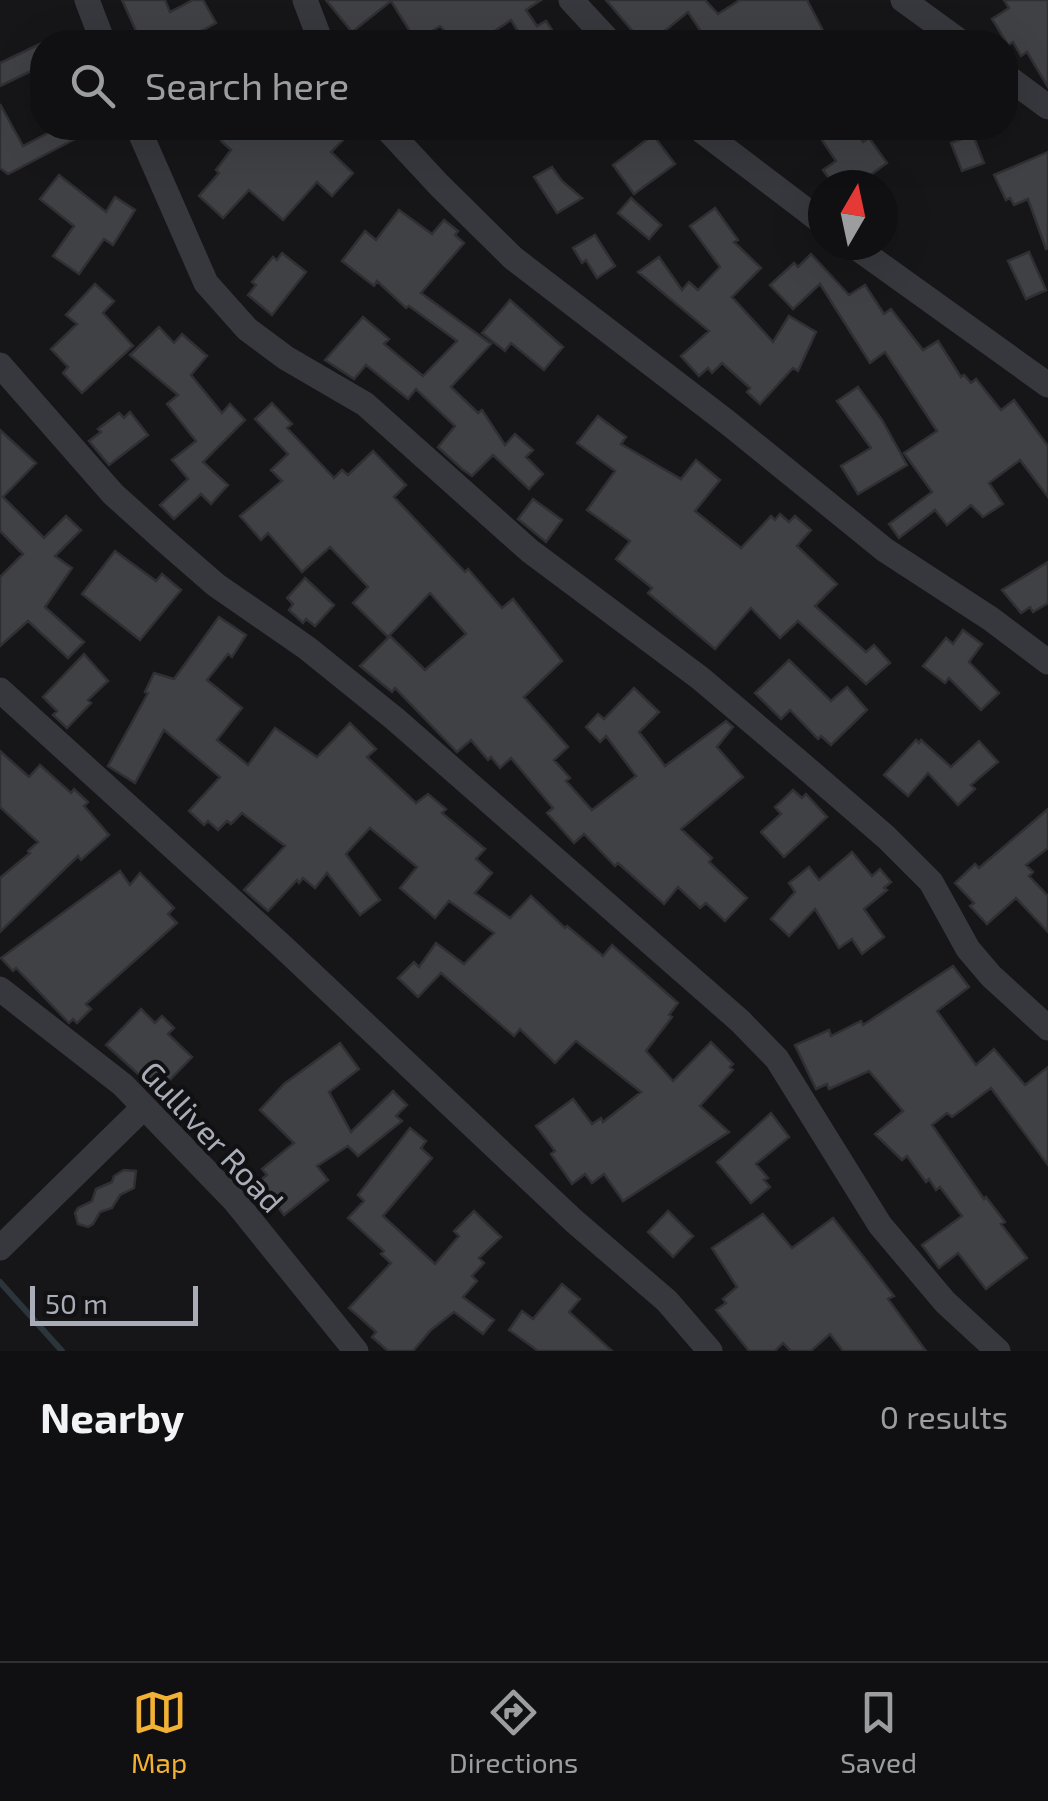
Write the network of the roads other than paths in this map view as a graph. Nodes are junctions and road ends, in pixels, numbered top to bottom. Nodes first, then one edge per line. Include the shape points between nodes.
1 (87, 0) edge
2 (305, 0) edge
3 (571, 0) edge
4 (903, 0) edge
5 (98, 30) edge
6 (316, 30) edge
7 (599, 30) edge
8 (944, 30) edge
9 (1018, 85) edge
10 (1048, 107) edge
11 (143, 140) edge
12 (397, 140) edge
13 (714, 140) edge
14 (808, 212) edge
15 (874, 260) edge
16 (0, 365) edge
17 (1048, 385) edge
18 (1048, 662) edge
19 (0, 690) edge
20 (0, 989) edge
21 (1048, 1028) edge
22 (144, 1107) junction
23 (0, 1248) edge
24 (356, 1351) edge
25 (710, 1351) edge
26 (998, 1351) edge

1 - 5 street
2 - 6 street
3 - 7 street
4 - 8 street
9 - 10 street
11 - 21 street via 206,283 247,328 365,404 530,552 798,760 931,882 968,949
12 - 18 street via 513,258 885,550
13 - 14 street
15 - 17 street
16 - 26 street via 163,539 395,719 740,1021 777,1060 880,1226
19 - 25 street via 667,1301
20 - 22 street, Gulliver Road via 90,1056
22 - 23 street
22 - 24 street, Gulliver Road via 234,1200

